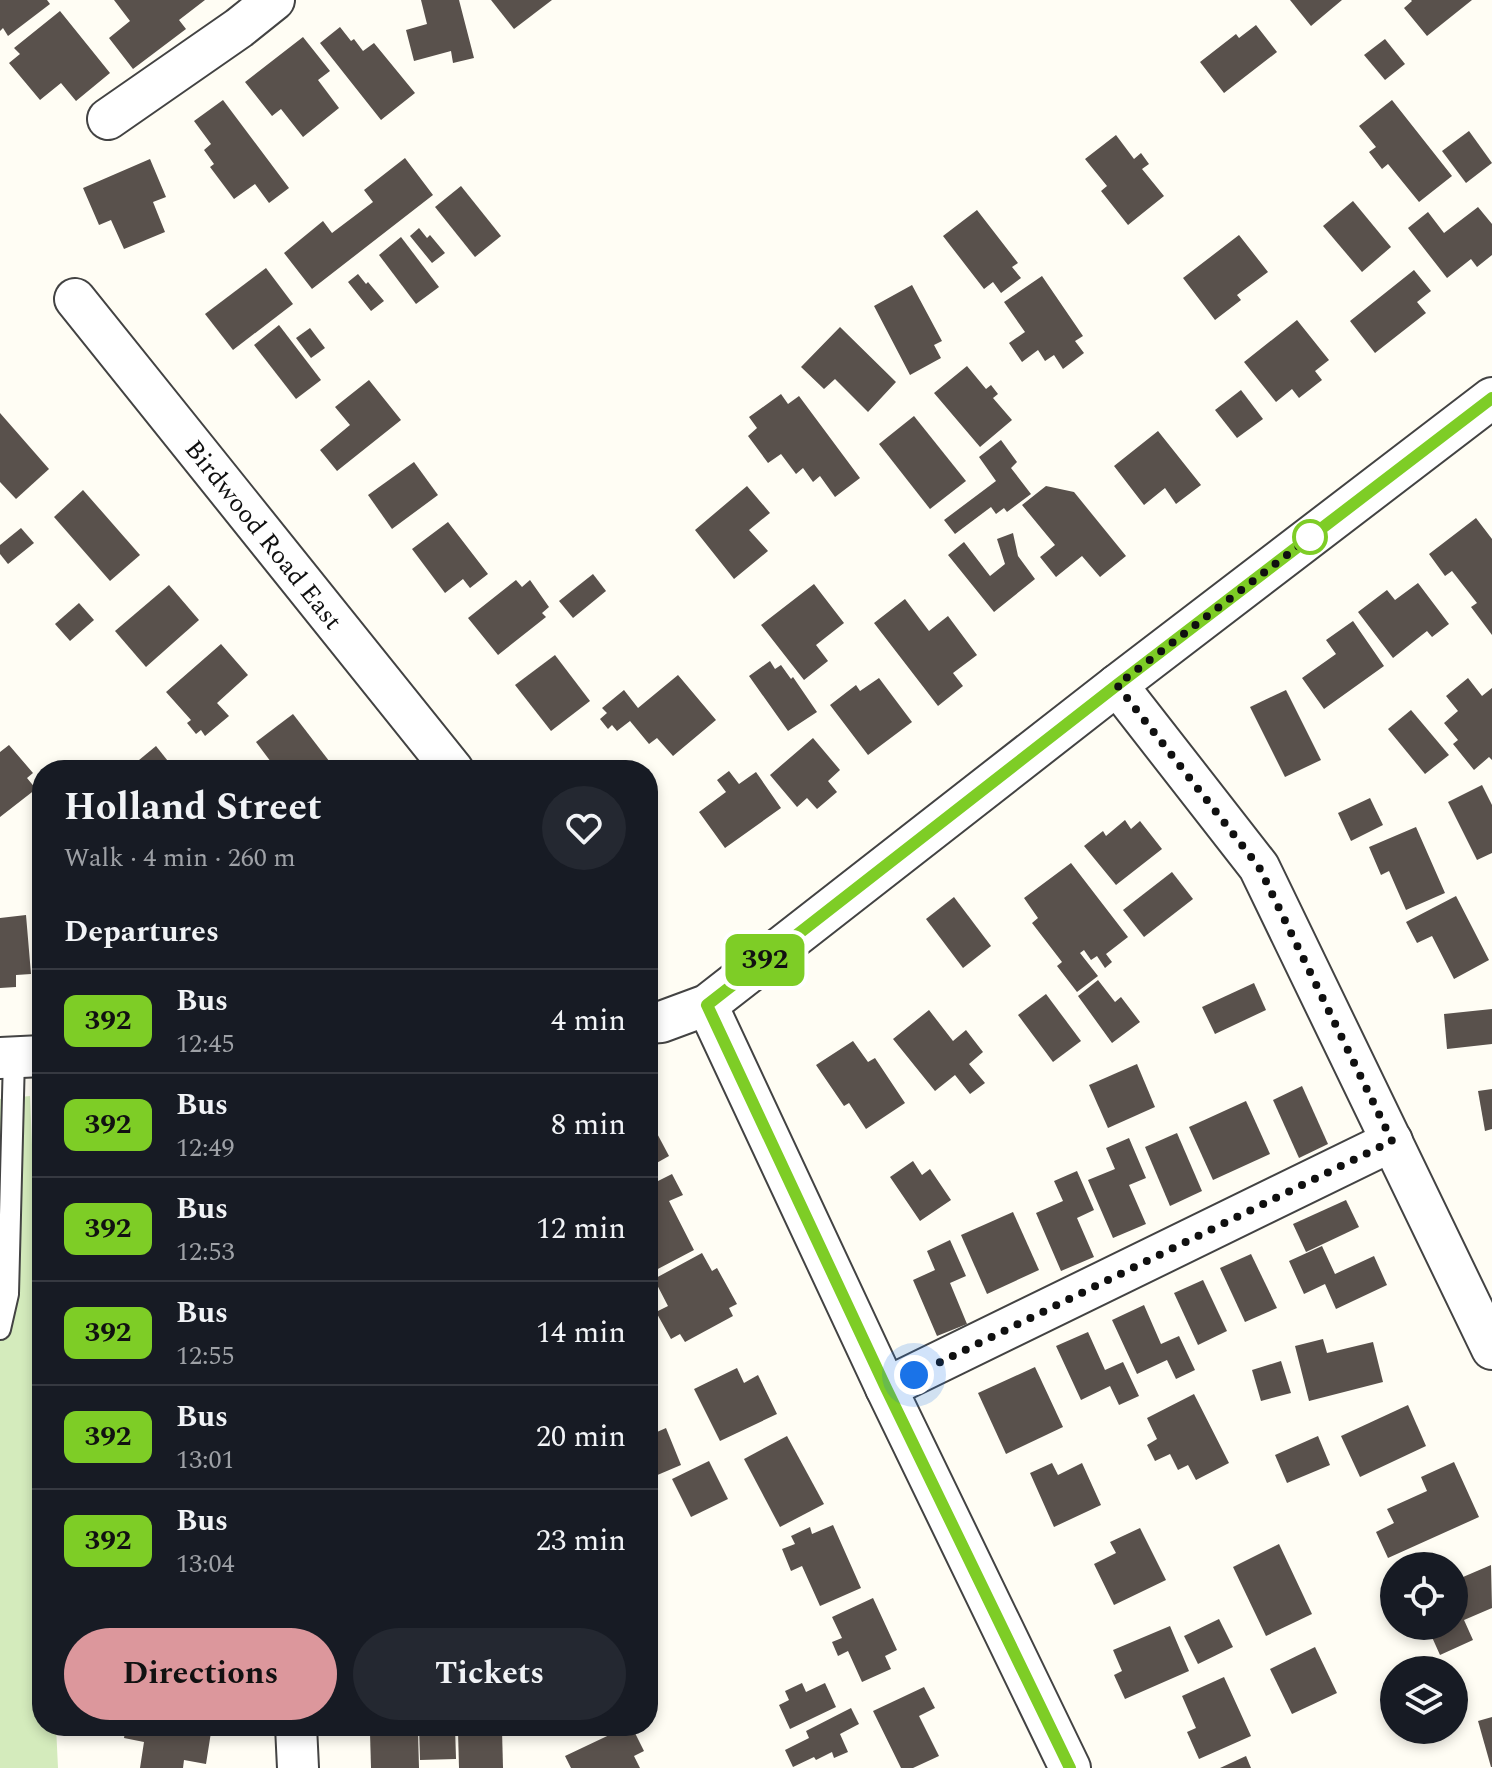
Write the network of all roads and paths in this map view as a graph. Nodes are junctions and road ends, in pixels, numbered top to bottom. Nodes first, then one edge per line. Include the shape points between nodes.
1 (274, 0) edge
2 (108, 119) dead end
3 (75, 299) dead end
4 (1492, 398) edge
5 (1117, 685) junction
6 (445, 760) edge
7 (707, 1005) junction
8 (658, 1022) edge
9 (19, 1057) edge
10 (1392, 1141) junction
11 (0, 1329) edge
12 (1492, 1349) edge
13 (886, 1388) junction
14 (296, 1736) edge
15 (298, 1768) edge
16 (1070, 1768) edge

1 - 2 street
3 - 6 street, Birdwood Road East
4 - 5 street
5 - 7 street
5 - 10 street via 1259,867
7 - 8 street
7 - 13 street
9 - 11 lane via 8,1294
10 - 12 street
10 - 13 street
13 - 16 street
14 - 15 street

